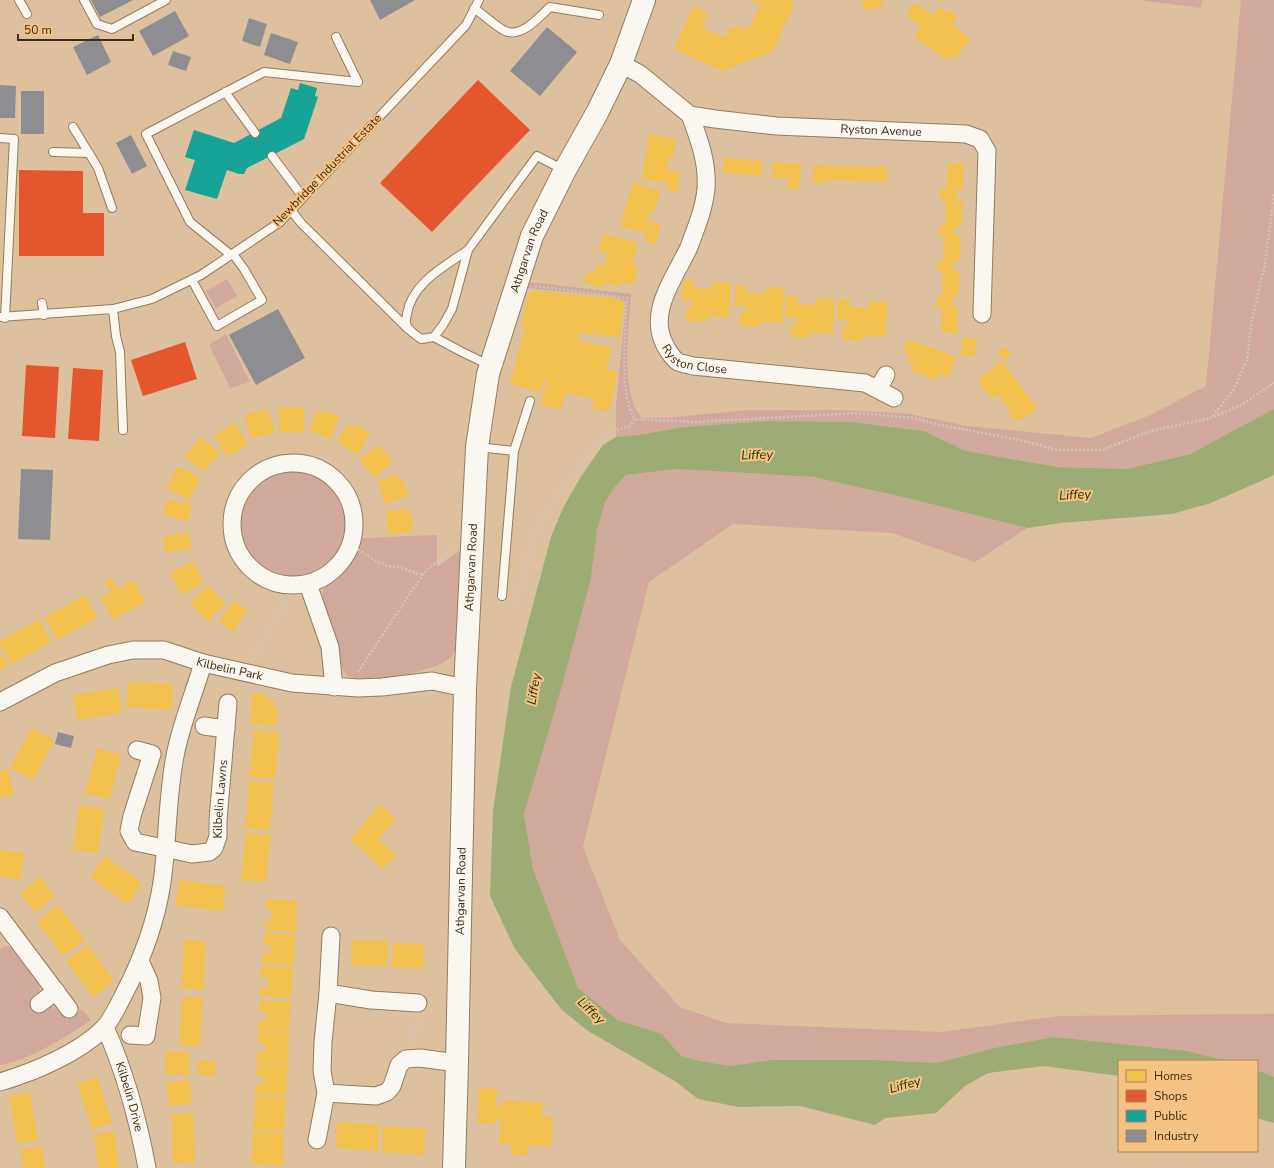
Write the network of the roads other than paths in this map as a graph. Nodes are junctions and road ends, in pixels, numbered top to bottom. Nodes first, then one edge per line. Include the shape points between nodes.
1 (18, 0) edge
2 (84, 0) edge
3 (166, 0) edge
4 (479, 0) edge
5 (644, 0) edge
6 (474, 8) junction
7 (27, 14) dead end
8 (599, 15) dead end
9 (336, 37) dead end
10 (621, 64) junction
11 (225, 92) junction
12 (690, 115) junction
13 (73, 127) dead end
14 (255, 133) dead end
15 (0, 138) edge
16 (53, 152) dead end
17 (89, 153) junction
18 (272, 156) dead end
19 (565, 170) junction
20 (303, 197) junction
21 (112, 208) dead end
22 (290, 210) junction
23 (468, 250) junction
24 (232, 254) junction
25 (192, 280) junction
26 (42, 302) dead end
27 (113, 310) junction
28 (982, 314) dead end
29 (44, 315) junction
30 (3, 317) edge
31 (410, 330) junction
32 (434, 337) junction
33 (490, 365) junction
34 (886, 375) dead end
35 (878, 389) junction
36 (894, 398) dead end
37 (530, 401) dead end
38 (123, 430) dead end
39 (476, 447) junction
40 (514, 451) junction
41 (300, 584) junction
42 (502, 596) dead end
43 (203, 663) junction
44 (334, 687) junction
45 (465, 688) junction
46 (1, 702) edge
47 (228, 703) dead end
48 (204, 726) dead end
49 (226, 729) junction
50 (137, 750) dead end
51 (165, 847) junction
52 (0, 917) edge
53 (331, 936) dead end
54 (140, 961) junction
55 (56, 991) junction
56 (328, 993) junction
57 (39, 1004) dead end
58 (413, 1007) road end
59 (69, 1009) dead end
60 (105, 1027) junction
61 (130, 1035) dead end
62 (457, 1063) junction
63 (0, 1082) edge
64 (326, 1093) junction
65 (318, 1140) dead end
66 (147, 1168) edge
67 (454, 1168) edge

1 - 7 lane
2 - 3 lane via 97,24 112,29
4 - 6 lane, Newbridge Industrial Estate
5 - 10 main road, Athgarvan Road
6 - 8 lane via 504,31 514,33 529,27 550,7
6 - 20 lane, Newbridge Industrial Estate via 466,25
9 - 11 lane via 358,82 264,72
10 - 12 street via 640,74
10 - 19 main road, Athgarvan Road
11 - 14 lane
11 - 24 lane via 146,134 190,222
12 - 28 street, Ryston Avenue via 776,126 966,134 980,139 987,151
12 - 35 street, Ryston Close via 706,163 706,189 700,216 688,248 667,288 660,315 659,333 666,347 677,362 693,366 865,383
13 - 17 lane
15 - 30 lane via 14,139
16 - 17 lane
17 - 21 lane via 98,168
18 - 20 lane
19 - 23 lane via 537,156
19 - 33 main road, Athgarvan Road via 532,236
20 - 22 lane, Newbridge Industrial Estate
22 - 24 lane, Newbridge Industrial Estate via 280,222
22 - 31 lane
23 - 31 lane via 429,278 415,294 406,323
23 - 32 lane via 452,309
24 - 25 lane, Newbridge Industrial Estate
24 - 25 lane via 262,300 217,326
25 - 27 lane, Newbridge Industrial Estate via 152,299
26 - 29 lane
27 - 29 lane, Newbridge Industrial Estate
27 - 38 lane via 120,352
29 - 30 lane, Newbridge Industrial Estate
31 - 32 lane via 421,339
32 - 33 lane
33 - 39 main road, Athgarvan Road
34 - 35 street
35 - 36 street, Ryston Close
37 - 40 lane
39 - 40 lane
39 - 45 main road, Athgarvan Road
40 - 42 lane
41 - 41 street via 322,578 334,570 344,558 351,545 354,526 352,507 344,490 330,475 313,466 294,463 275,465 258,474 244,487 235,504 232,523 234,542 243,559 256,573 273,582
41 - 44 street via 330,647
43 - 44 street, Kilbelin Park via 292,683
43 - 46 street, Kilbelin Park via 164,650 133,650 55,673
43 - 51 street via 184,717 175,755
44 - 45 street, Kilbelin Park via 382,687 432,681
45 - 62 main road, Athgarvan Road
47 - 49 street, Kilbelin Lawns
48 - 49 street
49 - 51 street, Kilbelin Lawns via 218,836 214,848 209,852 192,854
50 - 51 street, Kilbelin Lawns via 152,754 129,831 135,842
51 - 54 street via 156,915
52 - 55 street
53 - 56 street
54 - 60 street
54 - 61 street via 149,981 152,998 146,1036
55 - 57 street
55 - 59 street
56 - 58 street
56 - 64 street via 322,1071
60 - 63 street via 84,1044 52,1062
60 - 66 street, Kilbelin Drive via 131,1095
62 - 64 street via 420,1058 406,1059 399,1065 392,1086 387,1092 376,1096
62 - 67 main road, Athgarvan Road
64 - 65 street

